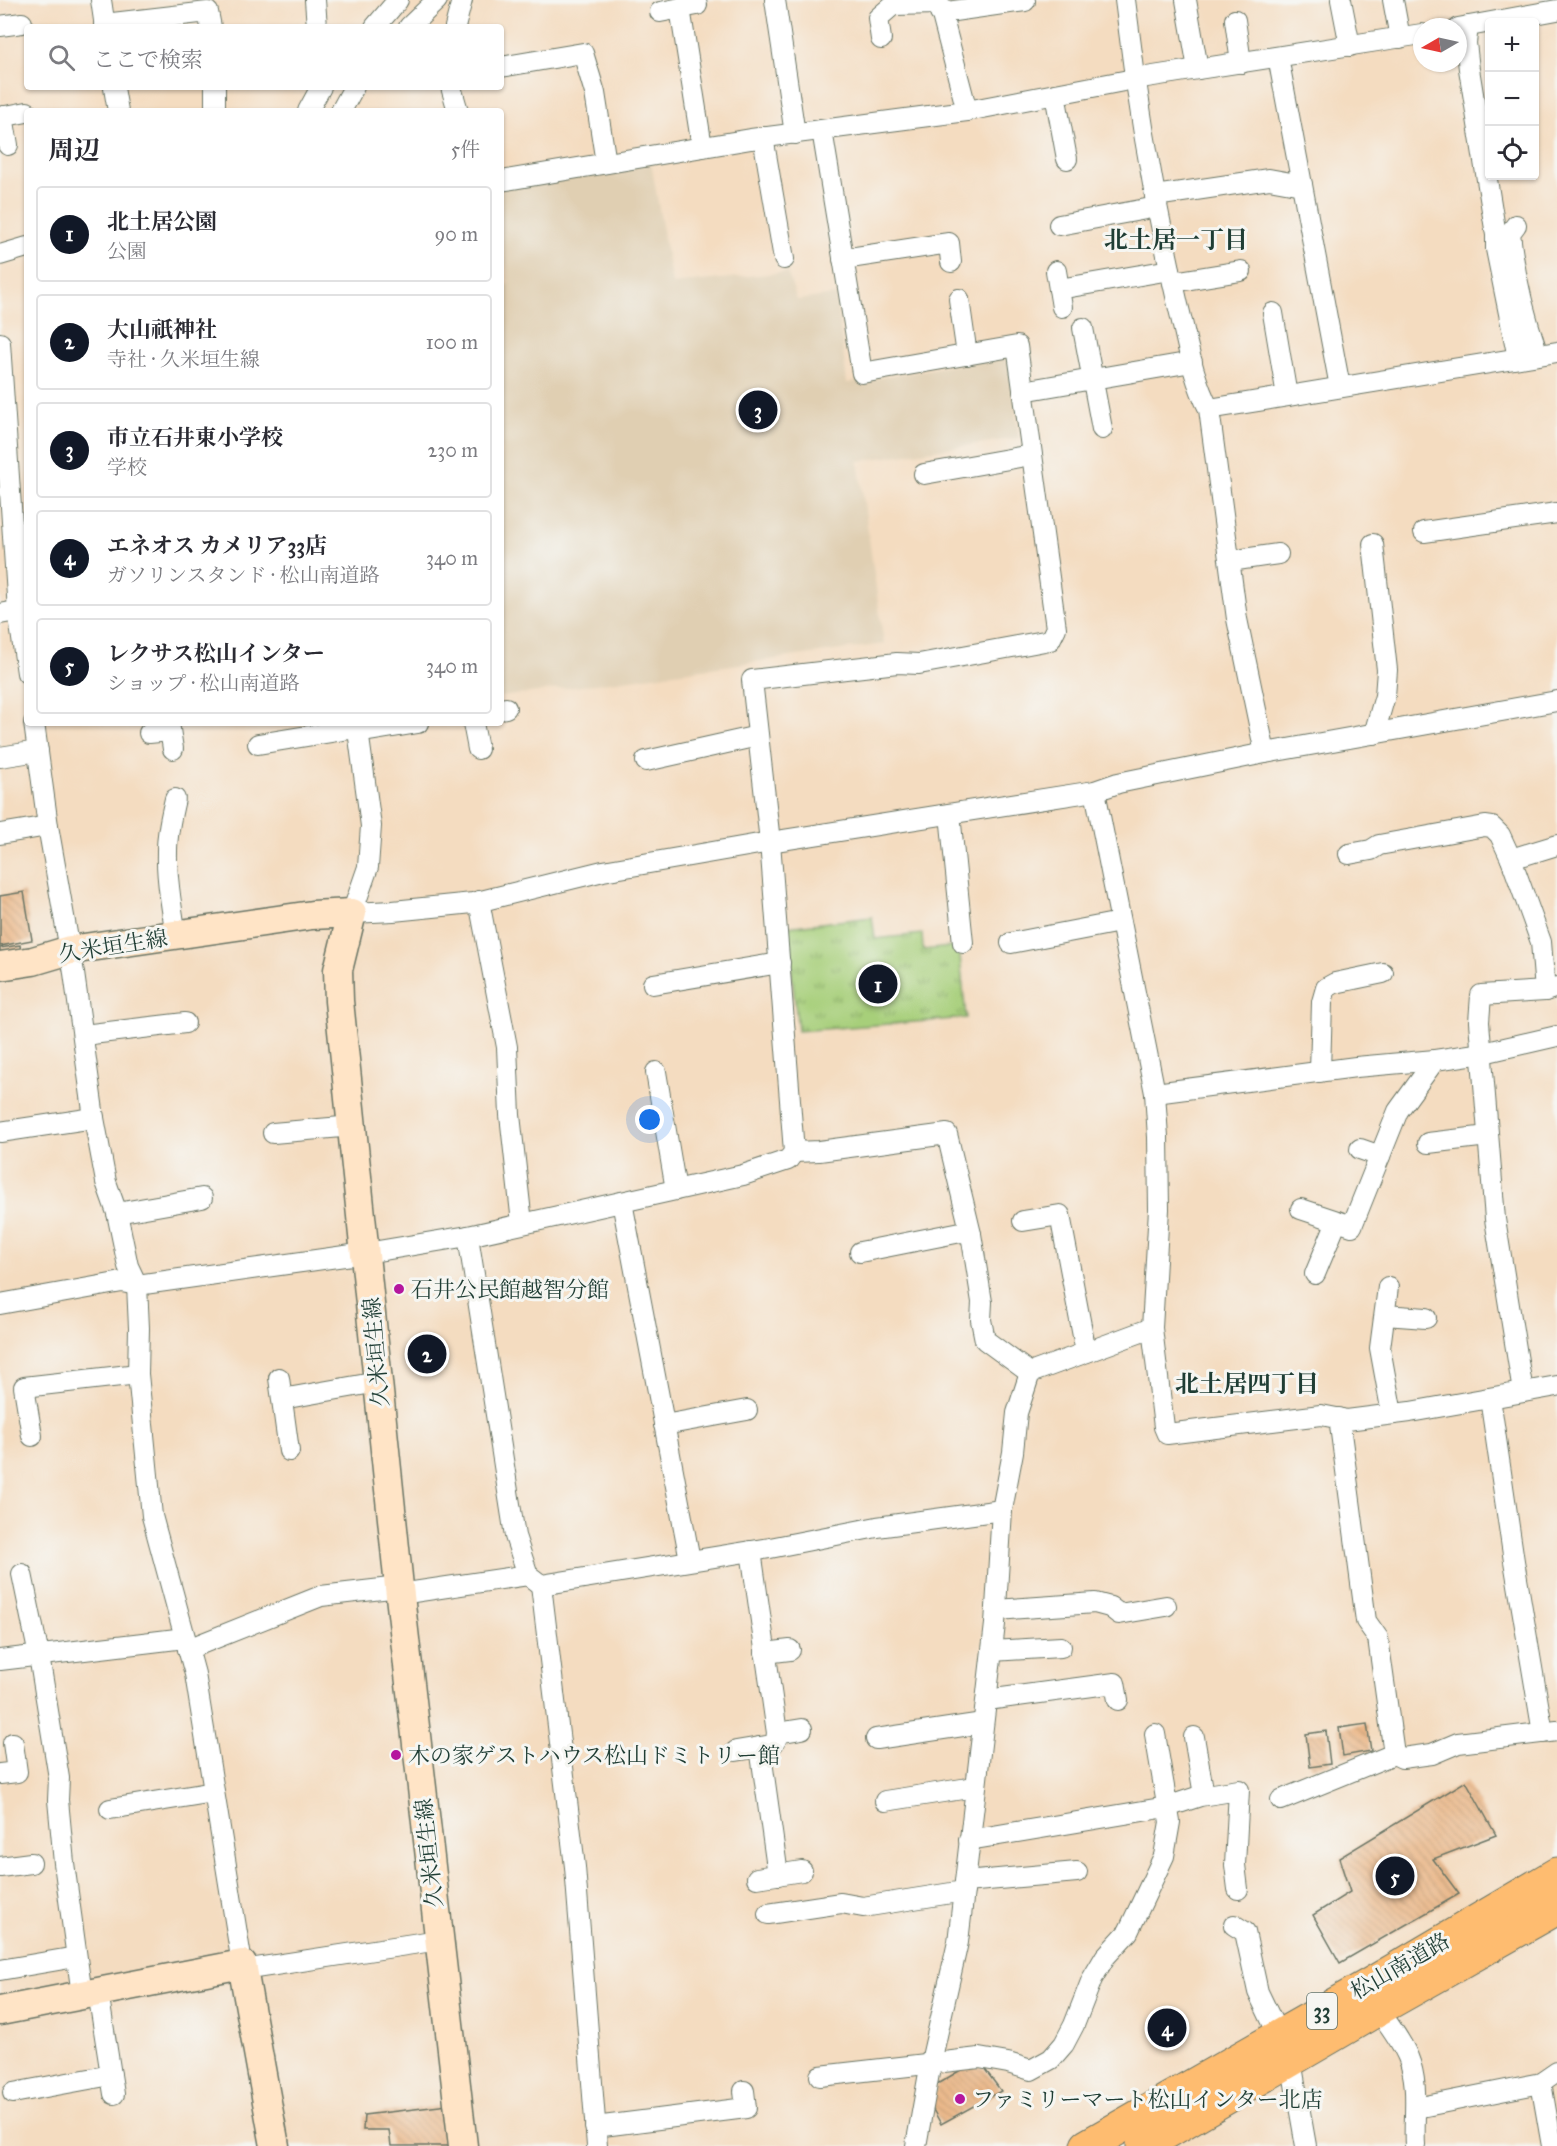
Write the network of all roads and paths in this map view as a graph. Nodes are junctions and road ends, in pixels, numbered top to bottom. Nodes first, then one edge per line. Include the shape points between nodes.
1 (101, 0) edge
2 (315, 0) edge
3 (398, 0) edge
4 (437, 0) edge
5 (462, 0) edge
6 (775, 0) edge
7 (1125, 0) edge
8 (1186, 0) edge
9 (1341, 0) edge
10 (1393, 0) edge
11 (1025, 1) edge
12 (892, 2) edge
13 (939, 6) edge
14 (679, 8) dead end
15 (1557, 10) edge
16 (1235, 20) dead end
17 (22, 23) dead end
18 (104, 24) edge
19 (119, 24) edge
20 (210, 24) edge
21 (317, 24) edge
22 (378, 24) edge
23 (411, 24) edge
24 (456, 24) edge
25 (0, 26) edge
26 (1467, 26) edge
27 (1413, 36) edge
28 (1400, 38) junction
29 (881, 39) dead end
30 (1350, 46) junction
31 (1467, 52) edge
32 (1278, 57) junction
33 (1241, 63) junction
34 (504, 66) edge
35 (1198, 69) junction
36 (1134, 79) junction
37 (114, 90) edge
38 (215, 90) edge
39 (319, 90) edge
40 (334, 90) edge
41 (452, 90) edge
42 (1055, 94) junction
43 (347, 99) edge
44 (117, 108) edge
45 (215, 108) edge
46 (310, 108) edge
47 (457, 108) edge
48 (967, 111) junction
49 (24, 112) edge
50 (2, 116) edge
51 (822, 130) junction
52 (795, 134) junction
53 (763, 137) junction
54 (8, 145) dead end
55 (702, 147) junction
56 (1067, 159) dead end
57 (606, 163) junction
58 (504, 180) edge
59 (1302, 185) junction
60 (1156, 202) junction
61 (1059, 225) dead end
62 (1507, 231) junction
63 (24, 248) edge
64 (0, 255) edge
65 (784, 259) dead end
66 (843, 259) junction
67 (951, 262) dead end
68 (1241, 271) dead end
69 (1171, 276) junction
70 (1059, 289) dead end
71 (958, 299) dead end
72 (1273, 313) dead end
73 (1083, 328) dead end
74 (0, 342) edge
75 (1548, 354) edge
76 (967, 355) junction
77 (1518, 358) junction
78 (1192, 362) junction
79 (1093, 379) junction
80 (1340, 387) junction
81 (1023, 391) junction
82 (1287, 396) junction
83 (1209, 409) junction
84 (1102, 429) dead end
85 (4, 449) edge
86 (1031, 455) junction
87 (924, 474) dead end
88 (1557, 513) edge
89 (6, 519) edge
90 (1424, 532) dead end
91 (1373, 544) dead end
92 (1278, 554) dead end
93 (1230, 561) junction
94 (15, 611) edge
95 (24, 658) edge
96 (1557, 701) edge
97 (34, 726) edge
98 (381, 726) edge
99 (474, 726) edge
100 (357, 728) edge
101 (149, 733) dead end
102 (171, 734) edge
103 (1374, 734) junction
104 (758, 736) junction
105 (258, 744) dead end
106 (478, 749) dead end
107 (38, 751) junction
108 (1266, 753) junction
109 (0, 757) edge
110 (646, 761) dead end
111 (1095, 791) junction
112 (175, 799) dead end
113 (950, 814) junction
114 (48, 826) junction
115 (0, 834) edge
116 (770, 842) junction
117 (1557, 845) edge
118 (1349, 854) dead end
119 (1511, 859) junction
120 (478, 901) junction
121 (352, 913) junction
122 (1120, 922) junction
123 (176, 936) junction
124 (963, 943) dead end
125 (1011, 943) dead end
126 (70, 950) junction
127 (780, 963) junction
128 (0, 966) edge
129 (1383, 973) dead end
130 (653, 984) dead end
131 (1551, 989) edge
132 (185, 1023) dead end
133 (83, 1035) junction
134 (1557, 1036) edge
135 (1482, 1053) junction
136 (1435, 1060) junction
137 (656, 1072) dead end
138 (1320, 1072) junction
139 (1155, 1093) junction
140 (94, 1118) junction
141 (352, 1126) junction
142 (0, 1132) edge
143 (273, 1133) dead end
144 (1488, 1136) junction
145 (1428, 1143) dead end
146 (1360, 1149) dead end
147 (795, 1152) junction
148 (1380, 1156) junction
149 (676, 1190) junction
150 (202, 1198) dead end
151 (622, 1202) junction
152 (1301, 1209) dead end
153 (117, 1214) junction
154 (1023, 1221) dead end
155 (1337, 1221) junction
156 (522, 1223) junction
157 (971, 1234) junction
158 (468, 1236) junction
159 (860, 1252) dead end
160 (366, 1253) junction
161 (1315, 1274) dead end
162 (137, 1285) junction
163 (1389, 1287) dead end
164 (0, 1304) edge
165 (1385, 1315) junction
166 (1426, 1318) dead end
167 (1152, 1328) junction
168 (1086, 1352) junction
169 (1029, 1373) junction
170 (138, 1374) junction
171 (279, 1378) dead end
172 (378, 1382) junction
173 (1557, 1386) edge
174 (1523, 1392) junction
175 (1490, 1398) junction
176 (282, 1399) junction
177 (747, 1410) dead end
178 (1392, 1414) junction
179 (1339, 1418) junction
180 (664, 1425) junction
181 (32, 1436) dead end
182 (289, 1451) dead end
183 (1002, 1510) junction
184 (751, 1551) junction
185 (690, 1560) junction
186 (22, 1574) dead end
187 (535, 1580) junction
188 (400, 1590) junction
189 (1166, 1606) dead end
190 (996, 1610) junction
191 (186, 1644) junction
192 (1061, 1647) dead end
193 (790, 1650) dead end
194 (992, 1651) junction
195 (765, 1653) junction
196 (39, 1656) junction
197 (0, 1660) edge
198 (987, 1700) junction
199 (1118, 1700) dead end
200 (983, 1723) junction
201 (802, 1729) dead end
202 (1550, 1732) edge
203 (777, 1733) junction
204 (1155, 1734) dead end
205 (1194, 1737) dead end
206 (876, 1739) dead end
207 (13, 1743) dead end
208 (760, 1747) junction
209 (736, 1751) dead end
210 (1394, 1754) junction
211 (0, 1774) edge
212 (975, 1787) junction
213 (214, 1792) junction
214 (1204, 1795) junction
215 (1281, 1800) dead end
216 (885, 1801) dead end
217 (1167, 1807) junction
218 (110, 1809) dead end
219 (969, 1839) junction
220 (31, 1863) dead end
221 (0, 1867) edge
222 (802, 1871) dead end
223 (1077, 1872) dead end
224 (1557, 1874) edge
225 (778, 1875) junction
226 (757, 1878) dead end
227 (965, 1886) junction
228 (1238, 1889) dead end
229 (1557, 1908) edge
230 (768, 1914) dead end
231 (1234, 1925) dead end
232 (439, 1940) junction
233 (76, 1957) junction
234 (242, 1967) junction
235 (0, 1970) edge
236 (90, 1993) junction
237 (1378, 2009) junction
238 (0, 2011) edge
239 (1285, 2048) junction
240 (932, 2062) junction
241 (820, 2076) dead end
242 (1549, 2078) edge
243 (744, 2091) dead end
244 (13, 2093) dead end
245 (1416, 2108) junction
246 (596, 2137) edge
247 (275, 2146) edge
248 (463, 2146) edge
249 (916, 2146) edge
250 (1087, 2146) edge
251 (1143, 2146) edge
252 (1306, 2146) edge
253 (1415, 2146) edge
254 (1551, 2146) edge

1 - 18 street
2 - 21 street
3 - 22 street
4 - 23 street
5 - 24 street
6 - 52 street
7 - 36 street
8 - 35 street
9 - 30 street
10 - 28 street
11 - 13 street
12 - 13 street
12 - 29 street via 878,18
13 - 48 street
14 - 55 street
15 - 26 street
16 - 33 street
17 - 25 street
19 - 20 street via 208,12
27 - 28 street
28 - 30 street
30 - 32 street
31 - 62 street
32 - 33 street
32 - 59 street
33 - 35 street
34 - 57 street via 583,53 595,93
35 - 36 street
36 - 42 street
36 - 60 street
37 - 44 street
38 - 45 street
39 - 46 street
40 - 43 street
41 - 47 street
42 - 48 street
42 - 56 street
48 - 51 street
49 - 50 street
50 - 54 street
51 - 52 street
51 - 66 street
52 - 53 street
53 - 55 street
53 - 65 street
55 - 57 street
57 - 58 street
59 - 60 street via 1269,179
59 - 80 street
60 - 61 street
60 - 69 street
62 - 75 street via 1531,336
62 - 77 street via 1496,249
63 - 64 street
66 - 67 street via 949,243
66 - 76 street via 862,373
68 - 69 street
69 - 70 street
69 - 78 street
71 - 76 street
72 - 82 street
73 - 79 street
74 - 85 street
75 - 77 street
76 - 81 street via 1017,346
77 - 80 street
78 - 79 street
78 - 83 street
79 - 81 street
79 - 84 street
80 - 82 street
81 - 86 street
82 - 83 street
83 - 93 street
85 - 89 street
86 - 87 street
86 - 104 street via 1056,628 1050,640 919,664 897,663 752,680
88 - 90 street
89 - 94 street
91 - 103 street via 1387,670 1385,696
92 - 93 street
93 - 108 street via 1237,619
94 - 95 street
96 - 103 street
97 - 107 street
98 - 100 street
99 - 106 street
100 - 105 street
100 - 121 street via 371,826 368,867
101 - 102 street
103 - 108 street
104 - 110 street
104 - 116 street
107 - 109 street
107 - 114 street
108 - 111 street
111 - 113 street
111 - 122 street
112 - 123 street via 166,852
113 - 116 street
113 - 124 street
114 - 115 street
114 - 126 street
116 - 120 street via 603,871
116 - 127 street
117 - 119 street
118 - 119 street via 1485,826 1500,835
119 - 131 street via 1541,942
120 - 121 street
120 - 156 street via 507,1047
121 - 123 main road, 久米垣生線 via 312,915
121 - 141 main road, 久米垣生線 via 338,970
122 - 125 street
122 - 139 street
123 - 126 main road, 久米垣生線
126 - 128 main road, 久米垣生線
126 - 133 street
127 - 130 street
127 - 147 street
129 - 138 street via 1326,988
131 - 135 street via 1481,995
132 - 133 street
133 - 140 street
134 - 135 street
135 - 136 street
135 - 144 street
136 - 138 street
136 - 148 street via 1398,1111
137 - 149 street
138 - 139 street
139 - 167 street via 1160,1209
140 - 142 street
140 - 153 street via 106,1182
141 - 143 street
141 - 160 main road, 久米垣生線
144 - 145 street
144 - 174 street via 1495,1219
146 - 148 street
147 - 149 street via 788,1160 754,1172
147 - 157 street via 947,1134
148 - 155 street via 1352,1226
149 - 151 street
150 - 153 street
151 - 156 street
151 - 180 street
152 - 155 street
153 - 162 street via 128,1266
154 - 168 street via 1060,1215
155 - 161 street
156 - 158 street
157 - 159 street via 961,1232
157 - 169 street via 985,1340
158 - 160 street
158 - 187 street via 515,1536
160 - 162 street
160 - 172 main road, 久米垣生線
162 - 164 street via 122,1282
162 - 170 street
163 - 165 street
165 - 166 street
165 - 178 street via 1380,1348
167 - 168 street
167 - 179 street via 1167,1434 1321,1415
168 - 169 street
169 - 183 street via 1017,1413
170 - 181 street via 24,1387
170 - 191 street via 152,1516
171 - 176 street
172 - 176 street
172 - 188 main road, 久米垣生線
173 - 174 street
174 - 175 street
175 - 178 street
175 - 202 street via 1514,1561
176 - 182 street
177 - 180 street
178 - 179 street
179 - 210 street via 1366,1621 1378,1638
180 - 185 street
183 - 184 street via 877,1527
183 - 190 street
184 - 185 street
184 - 195 street
185 - 187 street
186 - 196 street
187 - 188 street
187 - 246 street via 575,1867
188 - 191 street via 321,1596
188 - 232 main road, 久米垣生線
189 - 190 street via 1120,1623 1110,1606 1095,1603
190 - 194 street
191 - 196 street
191 - 213 street via 195,1674
192 - 194 street
193 - 195 street
194 - 198 street
195 - 203 street
196 - 197 street
196 - 233 street via 59,1778 58,1800
198 - 199 street via 1115,1683
198 - 200 street
200 - 206 street
200 - 212 street
201 - 203 street
202 - 210 street via 1458,1743 1432,1754 1402,1758
203 - 208 street via 772,1745
204 - 217 street
205 - 214 street
207 - 211 street via 17,1772
208 - 209 street
208 - 225 street
210 - 215 street
212 - 216 street
212 - 219 street
213 - 218 street
213 - 234 street
214 - 217 street
214 - 228 street via 1239,1790 1235,1865
217 - 219 street
217 - 240 street via 1170,1822 1164,1856 1128,1932 1105,1957 1064,2044 1051,2059 1031,2070 979,2058
219 - 227 street
220 - 221 street
222 - 225 street
223 - 227 street
224 - 239 highway, 松山南道路 / 33
225 - 226 street
227 - 230 street via 863,1907 841,1903
227 - 240 street via 958,1942
229 - 237 highway, 松山南道路 / 33
231 - 239 street via 1245,1932 1258,1992
232 - 234 street
232 - 248 main road, 久米垣生線
233 - 235 street
233 - 236 street
234 - 236 main road
234 - 247 main road
236 - 238 main road
236 - 244 street via 112,2085
237 - 239 highway, 松山南道路 / 33
237 - 245 street via 1407,2055
239 - 250 highway, 松山南道路 / 33
239 - 251 highway, 松山南道路 / 33
239 - 252 street
240 - 241 street
240 - 249 street
242 - 245 street
242 - 254 street
243 - 246 street via 746,2108
245 - 253 street

